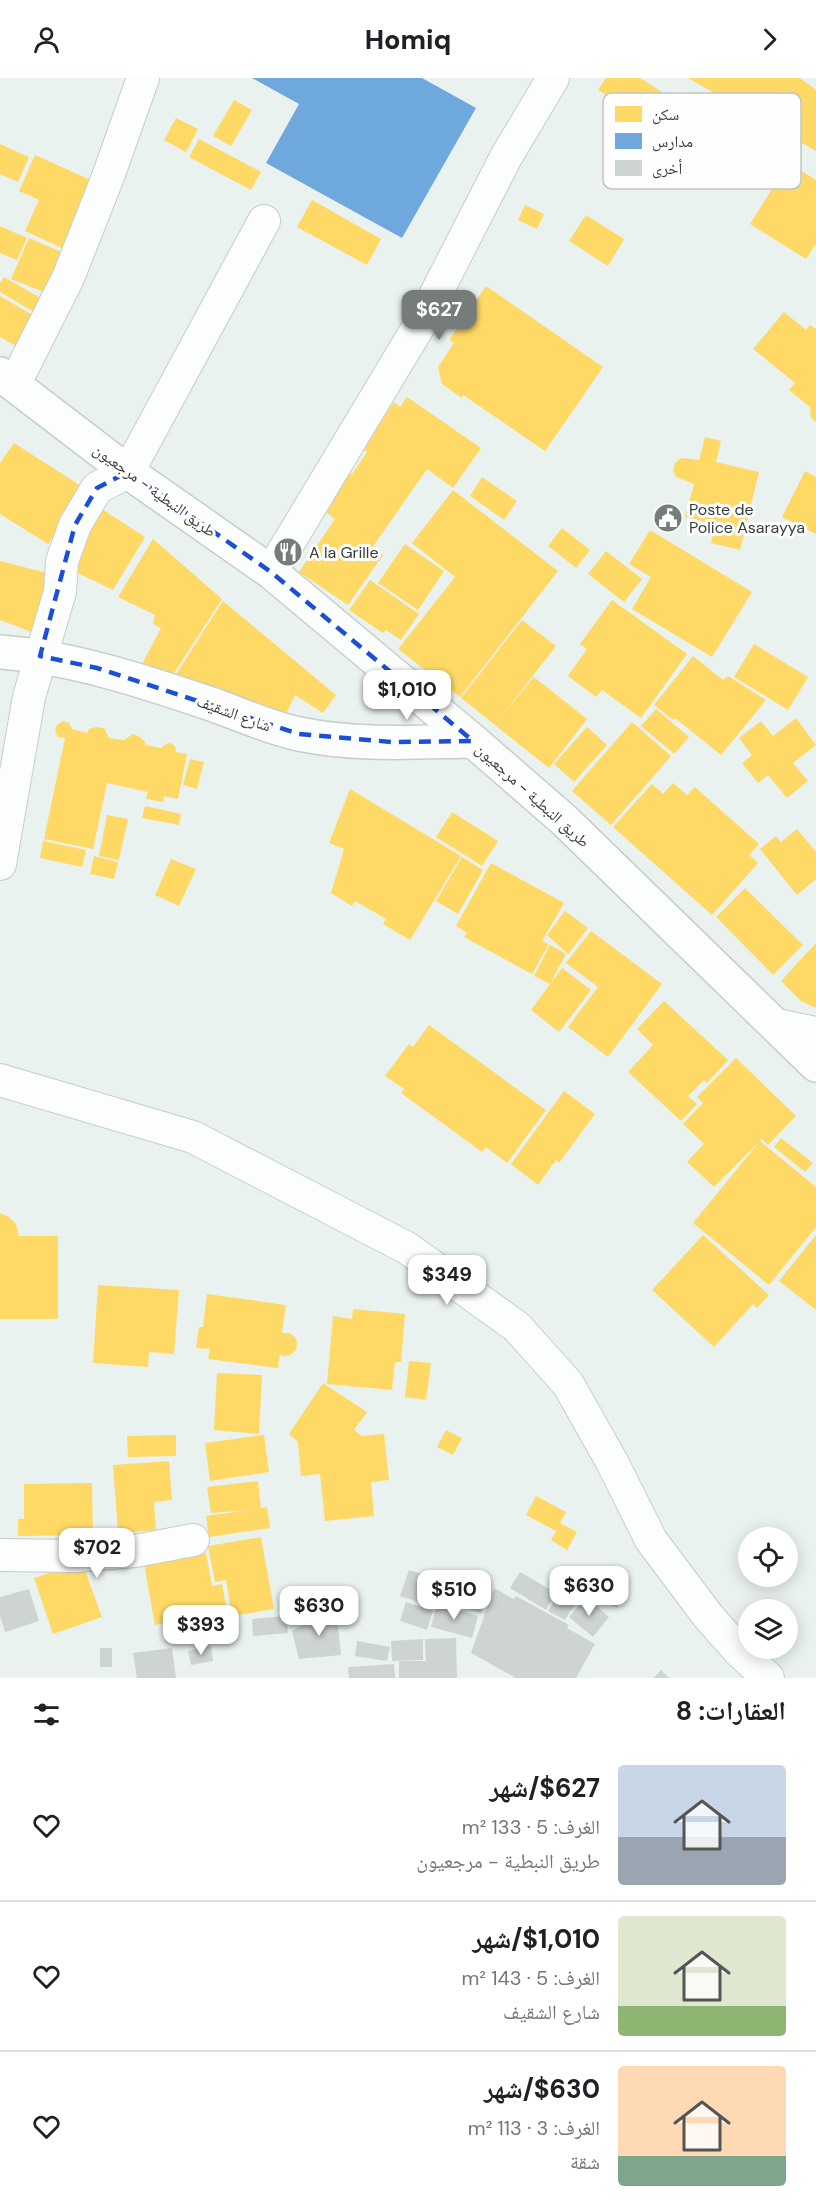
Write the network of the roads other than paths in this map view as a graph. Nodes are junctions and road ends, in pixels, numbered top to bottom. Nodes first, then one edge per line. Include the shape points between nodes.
1 (143, 78) edge
2 (553, 78) edge
3 (264, 221) dead end
4 (8, 379) edge
5 (128, 472) junction
6 (271, 572) junction
7 (0, 652) edge
8 (40, 656) junction
9 (472, 741) junction
10 (0, 864) edge
11 (777, 1025) junction
12 (816, 1033) edge
13 (816, 1065) edge
14 (0, 1080) edge
15 (193, 1540) dead end
16 (0, 1555) edge
17 (768, 1678) edge

1 - 4 street via 68,278
2 - 6 street via 506,157 422,321
3 - 5 street
4 - 5 main road, طريق النبطية - مرجعيون
5 - 6 main road, طريق النبطية - مرجعيون
5 - 8 street via 97,488 75,525 62,561 60,592
6 - 9 main road, طريق النبطية - مرجعيون
7 - 8 main road, شارع الشقيف
8 - 9 main road, شارع الشقيف via 173,691 300,734 341,740
8 - 10 street via 29,697
9 - 11 main road, طريق النبطية - مرجعيون via 564,820
11 - 12 street
11 - 13 main road, طريق النبطية - مرجعيون
14 - 17 street via 193,1137 407,1248 517,1327 568,1384 651,1540 708,1616
15 - 16 street via 135,1551 74,1556

